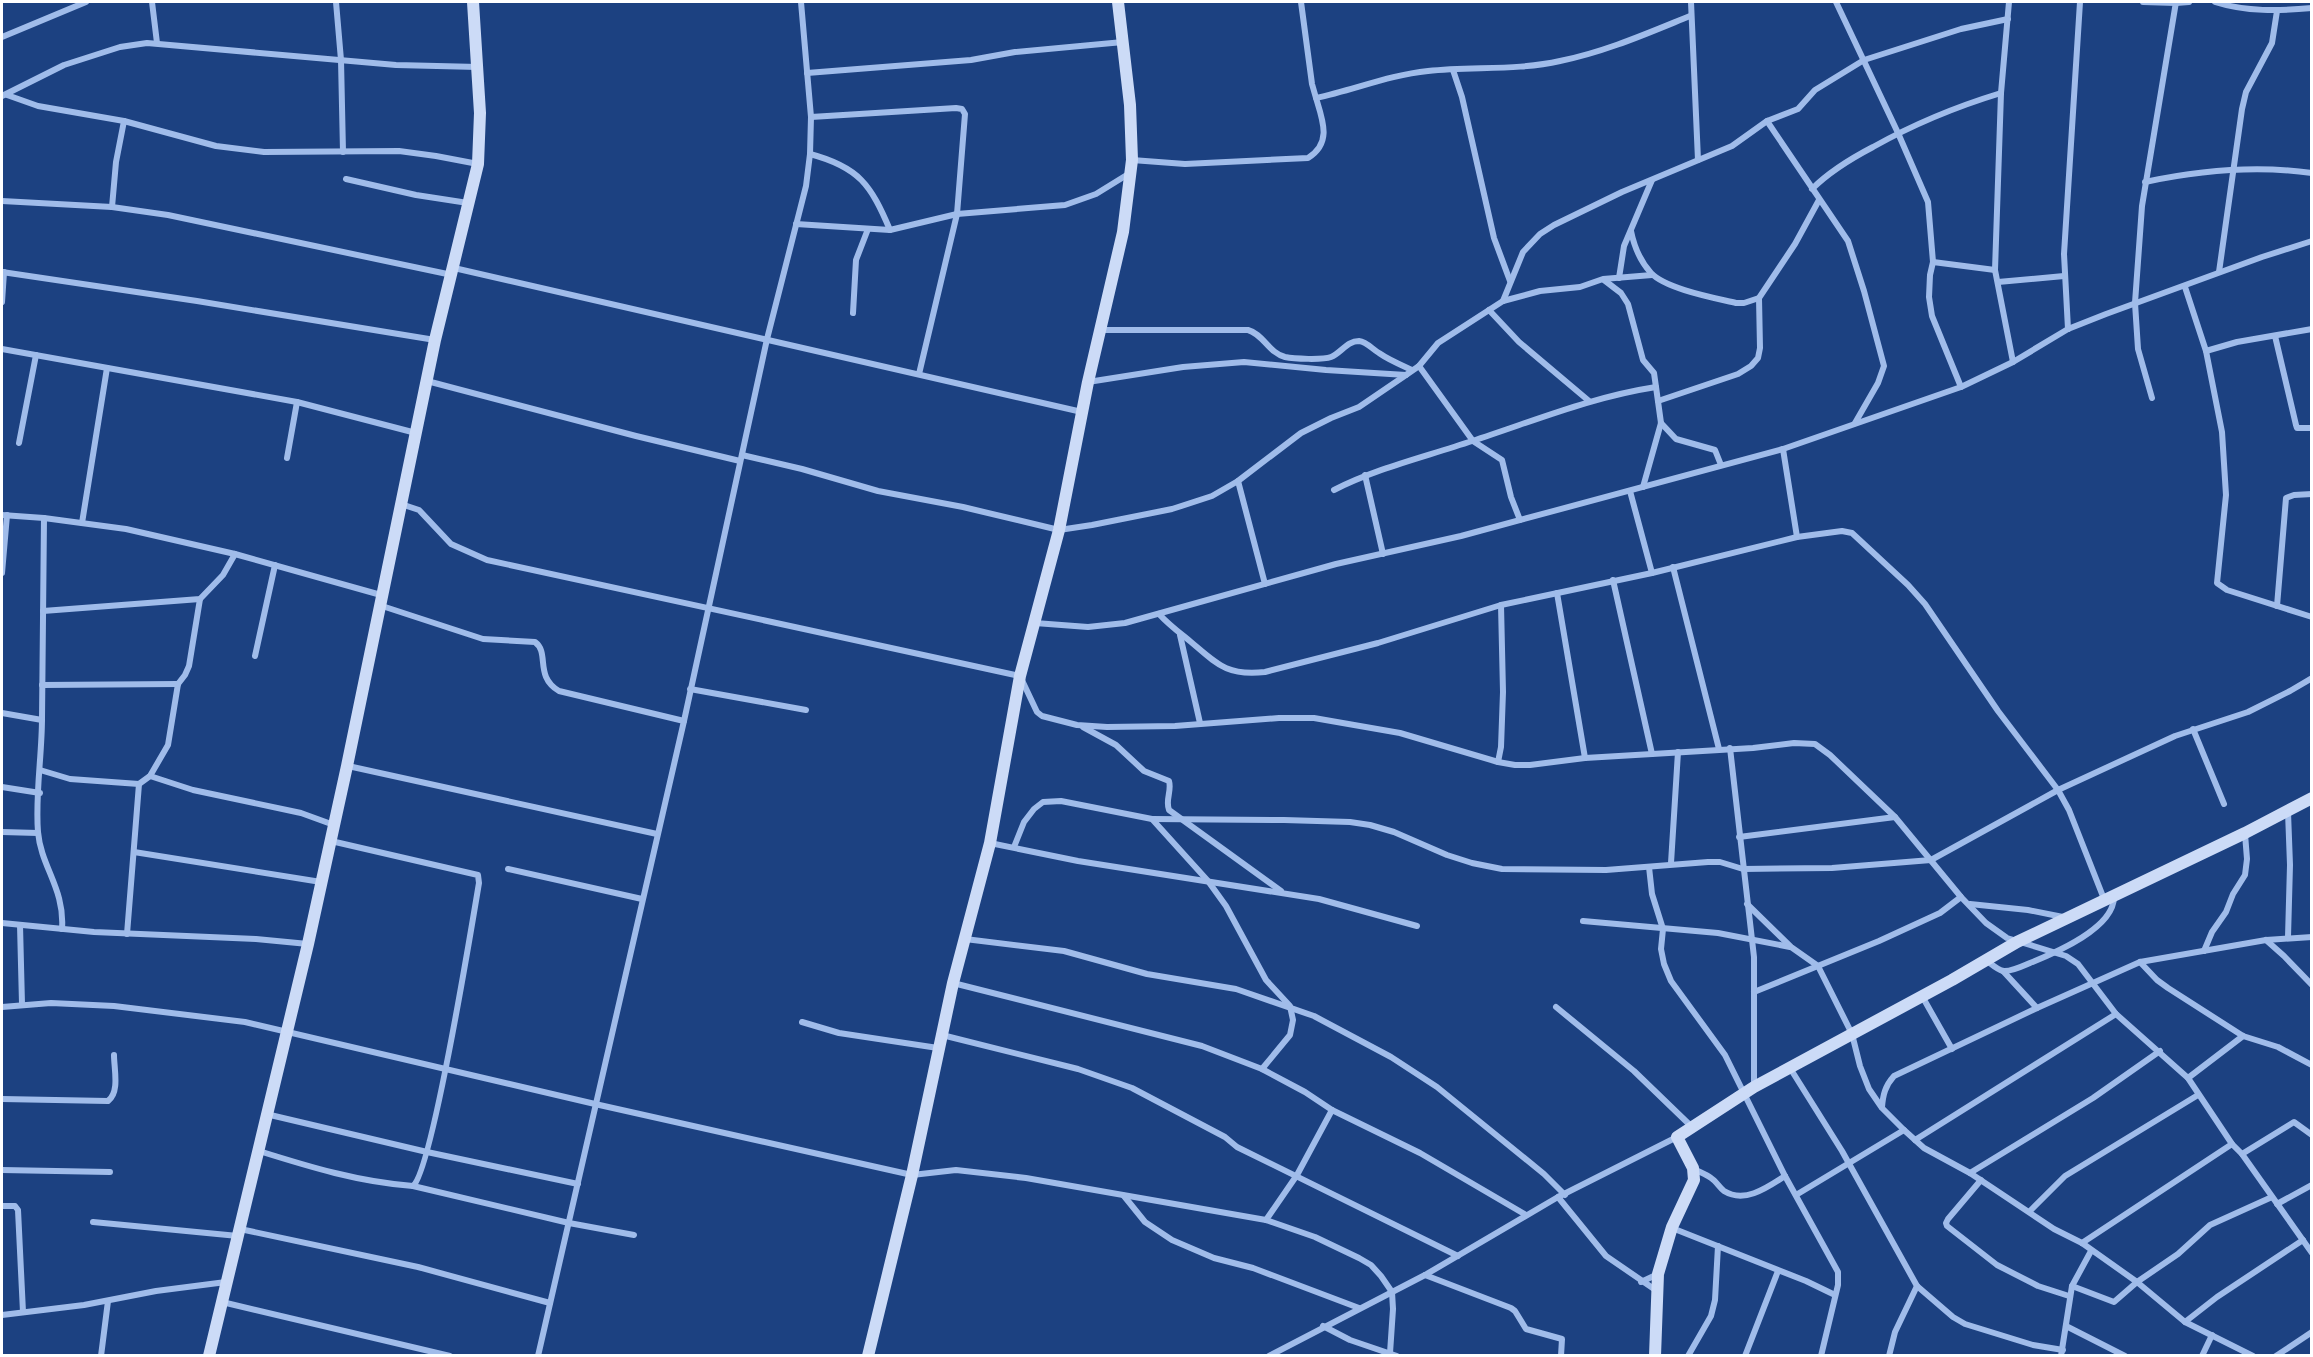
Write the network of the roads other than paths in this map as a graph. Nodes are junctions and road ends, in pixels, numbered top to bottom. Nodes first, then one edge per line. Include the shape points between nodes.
1 (86, 2) edge
2 (152, 2) edge
3 (336, 2) edge
4 (473, 2) edge
5 (801, 2) edge
6 (1118, 2) edge
7 (1301, 2) edge
8 (1691, 2) edge
9 (1836, 2) edge
10 (2009, 2) edge
11 (2080, 2) edge
12 (2143, 2) edge
13 (2176, 2) edge
14 (2189, 2) edge
15 (2215, 2) edge
16 (2312, 8) edge
17 (2277, 11) junction
18 (1690, 16) junction
19 (2008, 19) junction
20 (2, 37) edge
21 (1124, 42) junction
22 (157, 43) junction
23 (341, 60) junction
24 (1864, 60) junction
25 (478, 67) junction
26 (1453, 70) junction
27 (807, 73) junction
28 (2001, 93) junction
29 (4, 96) edge
30 (1317, 98) junction
31 (811, 117) junction
32 (124, 121) junction
33 (1767, 121) junction
34 (1898, 133) junction
35 (343, 152) junction
36 (810, 154) junction
37 (1698, 160) junction
38 (478, 164) junction
39 (1132, 166) junction
40 (2232, 169) junction
41 (2312, 173) edge
42 (346, 179) dead end
43 (1652, 180) junction
44 (2145, 182) junction
45 (1812, 189) junction
46 (1820, 200) junction
47 (2, 201) edge
48 (468, 203) junction
49 (112, 207) junction
50 (957, 214) junction
51 (796, 224) junction
52 (868, 229) junction
53 (890, 230) junction
54 (1631, 231) junction
55 (2312, 242) edge
56 (1933, 262) junction
57 (1995, 270) junction
58 (3, 272) edge
59 (453, 272) junction
60 (2219, 272) junction
61 (1652, 275) junction
62 (2064, 276) junction
63 (1619, 278) junction
64 (1603, 279) junction
65 (1510, 281) junction
66 (1998, 282) junction
67 (2185, 287) junction
68 (1759, 298) junction
69 (1503, 301) junction
70 (2, 302) edge
71 (2135, 303) junction
72 (1489, 310) junction
73 (853, 313) dead end
74 (2068, 329) junction
75 (1100, 330) junction
76 (2312, 330) edge
77 (2275, 336) junction
78 (767, 339) junction
79 (435, 340) junction
80 (2, 349) edge
81 (2206, 351) junction
82 (36, 355) junction
83 (2013, 362) junction
84 (1419, 366) junction
85 (107, 368) junction
86 (1412, 370) junction
87 (918, 374) junction
88 (1406, 375) junction
89 (427, 381) junction
90 (1088, 382) junction
91 (1656, 387) junction
92 (1961, 387) junction
93 (2152, 398) dead end
94 (1589, 401) junction
95 (1658, 401) junction
96 (297, 402) junction
97 (1082, 412) junction
98 (1661, 423) junction
99 (1855, 424) junction
100 (2312, 428) edge
101 (416, 433) junction
102 (1473, 441) junction
103 (19, 443) dead end
104 (1783, 449) junction
105 (287, 458) dead end
106 (741, 458) junction
107 (1721, 465) junction
108 (1365, 475) junction
109 (1238, 481) junction
110 (1643, 488) junction
111 (1334, 490) dead end
112 (1630, 491) junction
113 (2312, 494) edge
114 (401, 504) junction
115 (4, 515) edge
116 (44, 518) junction
117 (1520, 520) junction
118 (82, 523) junction
119 (1059, 530) junction
120 (1797, 537) junction
121 (235, 554) junction
122 (1383, 554) junction
123 (275, 565) junction
124 (1672, 567) junction
125 (2, 573) edge
126 (1652, 573) junction
127 (1613, 580) junction
128 (1265, 584) junction
129 (1557, 593) junction
130 (200, 599) junction
131 (380, 600) junction
132 (1501, 605) junction
133 (2277, 606) junction
134 (708, 609) junction
135 (43, 611) junction
136 (1159, 614) junction
137 (2312, 617) edge
138 (1035, 623) junction
139 (1180, 634) junction
140 (255, 656) dead end
141 (1020, 676) junction
142 (2312, 678) edge
143 (177, 684) junction
144 (42, 685) junction
145 (690, 689) junction
146 (806, 710) dead end
147 (2, 713) edge
148 (42, 720) junction
149 (684, 721) junction
150 (1200, 723) junction
151 (1077, 725) junction
152 (2193, 729) junction
153 (1730, 748) junction
154 (1719, 749) junction
155 (1678, 752) junction
156 (1652, 754) junction
157 (1585, 758) junction
158 (1498, 762) junction
159 (347, 766) junction
160 (40, 770) junction
161 (150, 776) junction
162 (140, 784) junction
163 (2, 788) edge
164 (2058, 790) junction
165 (40, 793) junction
166 (2312, 798) edge
167 (2223, 804) dead end
168 (2288, 812) junction
169 (1895, 817) junction
170 (1152, 819) junction
171 (1179, 819) junction
172 (334, 825) junction
173 (2, 832) edge
174 (2245, 833) junction
175 (38, 834) junction
176 (657, 834) junction
177 (1739, 837) junction
178 (331, 841) junction
179 (990, 843) junction
180 (1014, 848) junction
181 (134, 852) junction
182 (1930, 860) junction
183 (1671, 863) junction
184 (1649, 867) junction
185 (508, 868) dead end
186 (1743, 869) junction
187 (1208, 881) junction
188 (321, 882) junction
189 (1285, 894) junction
190 (1961, 897) junction
191 (2109, 897) junction
192 (642, 899) junction
193 (1747, 904) junction
194 (1969, 904) junction
195 (2066, 918) junction
196 (1583, 921) dead end
197 (2, 922) edge
198 (20, 925) junction
199 (1417, 926) dead end
200 (62, 928) junction
201 (1663, 929) junction
202 (127, 934) junction
203 (2288, 937) junction
204 (2312, 937) edge
205 (1751, 938) junction
206 (964, 939) junction
207 (2266, 940) junction
208 (2017, 942) junction
209 (308, 944) junction
210 (1791, 947) junction
211 (2204, 951) junction
212 (2056, 952) junction
213 (1986, 961) junction
214 (2140, 962) junction
215 (1818, 966) junction
216 (2003, 971) junction
217 (953, 983) junction
218 (2093, 984) junction
219 (2312, 985) edge
220 (1754, 992) junction
221 (1922, 996) junction
222 (22, 1004) junction
223 (1290, 1006) junction
224 (2, 1007) edge
225 (1556, 1007) dead end
226 (2037, 1008) junction
227 (2116, 1014) junction
228 (802, 1022) dead end
229 (286, 1030) junction
230 (942, 1035) junction
231 (1852, 1035) junction
232 (2243, 1036) junction
233 (938, 1048) junction
234 (1952, 1049) junction
235 (2160, 1051) junction
236 (114, 1055) dead end
237 (2312, 1065) edge
238 (1790, 1068) junction
239 (445, 1069) junction
240 (1262, 1069) junction
241 (2188, 1077) junction
242 (1750, 1090) junction
243 (2198, 1095) junction
244 (2, 1099) edge
245 (595, 1104) junction
246 (1882, 1108) junction
247 (1332, 1110) junction
248 (266, 1114) junction
249 (1692, 1127) junction
250 (1904, 1130) junction
251 (2312, 1135) edge
252 (1677, 1137) junction
253 (1915, 1140) junction
254 (2232, 1144) junction
255 (259, 1151) junction
256 (427, 1152) junction
257 (2242, 1154) junction
258 (1849, 1163) junction
259 (1693, 1168) junction
260 (2, 1170) edge
261 (110, 1172) dead end
262 (1970, 1173) junction
263 (912, 1175) junction
264 (1297, 1175) junction
265 (1785, 1176) junction
266 (1981, 1180) junction
267 (578, 1184) junction
268 (2312, 1185) edge
269 (412, 1186) junction
270 (1796, 1195) junction
271 (1124, 1196) junction
272 (1561, 1196) junction
273 (2272, 1197) junction
274 (2277, 1204) junction
275 (2, 1206) edge
276 (2030, 1211) junction
277 (1526, 1215) junction
278 (1266, 1220) junction
279 (93, 1222) dead end
280 (568, 1223) junction
281 (1672, 1227) junction
282 (239, 1232) junction
283 (634, 1235) dead end
284 (2303, 1240) junction
285 (2082, 1243) junction
286 (1718, 1246) junction
287 (2091, 1251) junction
288 (2312, 1253) edge
289 (1458, 1256) junction
290 (1778, 1271) junction
291 (1658, 1274) junction
292 (1425, 1275) junction
293 (226, 1282) junction
294 (1641, 1282) junction
295 (2137, 1282) junction
296 (1917, 1286) junction
297 (2072, 1286) junction
298 (1657, 1291) junction
299 (1392, 1292) junction
300 (1835, 1295) junction
301 (2069, 1296) junction
302 (108, 1301) junction
303 (221, 1301) junction
304 (550, 1303) junction
305 (1359, 1308) junction
306 (23, 1312) junction
307 (2, 1315) edge
308 (2185, 1322) junction
309 (1323, 1326) junction
310 (2066, 1326) junction
311 (2312, 1332) edge
312 (2212, 1335) junction
313 (1390, 1353) junction
314 (2062, 1353) edge
315 (101, 1356) edge
316 (209, 1356) edge
317 (450, 1356) edge
318 (538, 1356) edge
319 (868, 1356) edge
320 (1269, 1356) edge
321 (1397, 1356) edge
322 (1561, 1356) edge
323 (1655, 1356) edge
324 (1688, 1356) edge
325 (1745, 1356) edge
326 (1821, 1356) edge
327 (1889, 1356) edge
328 (2125, 1356) edge
329 (2202, 1356) edge
330 (2253, 1356) edge
331 (2276, 1356) edge

1 - 20 street
2 - 22 street
3 - 23 street
4 - 25 street
5 - 27 street
6 - 21 street
7 - 30 street
8 - 18 street
9 - 24 street
10 - 19 street
11 - 62 street
12 - 13 street
13 - 14 street
13 - 44 street
15 - 17 street
16 - 17 street
17 - 40 street via 2272,43 2246,92
18 - 26 street via 1605,49 1561,61
18 - 37 street
19 - 24 street via 1939,35
19 - 28 street
21 - 27 street via 971,60
21 - 39 street
22 - 23 street
22 - 29 street via 120,47 64,65
23 - 25 street
23 - 35 street
24 - 33 street via 1815,90 1798,109
24 - 34 street
25 - 38 street
26 - 30 street via 1402,75
26 - 65 street via 1494,238
27 - 31 street
28 - 34 street via 1947,110
28 - 57 street
29 - 32 street
30 - 39 street via 1324,133 1322,145 1308,158
31 - 36 street
31 - 50 street via 962,109 966,120
32 - 35 street via 216,146 264,152
32 - 49 street
33 - 37 street via 1742,141
33 - 45 street
34 - 45 street via 1837,167
34 - 56 street via 1928,202
35 - 38 street via 399,151
36 - 51 street
36 - 53 street via 850,169 867,185
37 - 43 street
38 - 48 street
39 - 50 street via 1096,194 1065,205
39 - 75 street via 1123,232
40 - 41 street
40 - 44 street
40 - 60 street
42 - 48 street
43 - 54 street
43 - 65 street via 1591,206 1540,234 1523,252
44 - 71 street
45 - 46 street
46 - 68 street
46 - 99 street via 1848,240 1884,359 1878,383
47 - 49 street
48 - 59 street
49 - 59 street
50 - 53 street
50 - 87 street
51 - 52 street
51 - 78 street
52 - 53 street
52 - 73 street via 856,260
54 - 61 street via 1637,252
54 - 63 street via 1624,246
55 - 60 street
56 - 57 street
56 - 92 street via 1929,275 1932,316
57 - 66 street
58 - 70 street
58 - 79 street
59 - 78 street
59 - 79 street
60 - 67 street
61 - 63 street
61 - 68 street via 1681,289 1736,303
62 - 66 street
62 - 74 street
63 - 64 street
64 - 69 street
64 - 91 street via 1628,304 1643,360 1654,373
65 - 69 street
66 - 83 street
67 - 71 street
67 - 81 street
68 - 95 street via 1760,348 1751,366
69 - 72 street
71 - 74 street
71 - 93 street via 2138,349
72 - 84 street via 1438,343
72 - 94 street via 1519,342
74 - 83 street
75 - 86 street via 1248,330 1285,357 1326,358 1357,341
75 - 90 street
76 - 77 street
77 - 81 street
77 - 100 street via 2297,428
78 - 87 street
78 - 106 street
79 - 89 street
80 - 82 street
81 - 133 street via 2222,432 2226,477 2217,583
82 - 85 street
82 - 103 street
83 - 92 street
84 - 86 street
84 - 102 street
85 - 96 street
85 - 118 street
86 - 88 street
87 - 97 street
88 - 90 street via 1244,362
88 - 109 street via 1359,407 1301,433
89 - 101 street
89 - 106 street via 636,436
90 - 97 street
91 - 94 street
91 - 95 street
92 - 99 street
94 - 102 street
95 - 98 street
96 - 101 street
96 - 105 street
97 - 119 street
98 - 107 street via 1676,439 1715,450
98 - 110 street
99 - 104 street
101 - 114 street
102 - 108 street
102 - 117 street via 1502,460
104 - 107 street
104 - 120 street
106 - 119 street
106 - 134 street
107 - 110 street
108 - 111 street
108 - 122 street
109 - 119 street via 1212,496 1172,509
109 - 128 street
110 - 112 street
112 - 117 street
112 - 126 street
113 - 133 street via 2286,498
114 - 131 street
114 - 134 street via 419,510 451,544 487,560
115 - 116 street
115 - 125 street
116 - 118 street
116 - 135 street
117 - 122 street
118 - 121 street
119 - 138 street
120 - 124 street
120 - 164 street via 1852,533 1908,585
121 - 123 street
121 - 130 street via 223,575
122 - 128 street
123 - 131 street
123 - 140 street
124 - 126 street
124 - 154 street
126 - 127 street
127 - 129 street
127 - 156 street
128 - 136 street
129 - 132 street
129 - 157 street
130 - 135 street
130 - 143 street via 189,666
131 - 149 street via 483,639 535,642 540,647 545,678 559,691
131 - 159 street
132 - 139 street via 1314,661 1249,674 1224,669
132 - 158 street via 1503,692
133 - 137 street
134 - 141 street
134 - 145 street
135 - 144 street
136 - 138 street via 1088,627
136 - 139 street
138 - 141 street
139 - 150 street
141 - 151 street via 1037,712
141 - 179 street
142 - 152 street via 2248,712
143 - 144 street
143 - 161 street via 168,745
144 - 148 street
145 - 146 street
145 - 149 street
147 - 148 street
148 - 160 street
149 - 176 street
150 - 151 street
150 - 158 street via 1314,718 1400,733
151 - 171 street via 1116,745 1144,771 1169,781 1167,806
152 - 164 street
152 - 167 street
153 - 154 street
153 - 169 street via 1815,744
153 - 177 street
154 - 155 street
155 - 156 street
155 - 183 street
156 - 157 street
157 - 158 street via 1530,765
159 - 172 street
159 - 176 street
160 - 162 street via 70,779
160 - 165 street
161 - 162 street
161 - 172 street via 193,790 302,813
162 - 181 street
163 - 165 street
164 - 182 street
164 - 191 street
165 - 175 street
166 - 168 street
168 - 174 street
168 - 203 street
169 - 177 street
169 - 182 street
170 - 171 street
170 - 180 street via 1060,801 1043,802 1024,822
170 - 187 street
171 - 184 street via 1370,825 1463,860 1502,869
171 - 189 street
172 - 178 street
173 - 175 street
174 - 191 street
174 - 211 street via 2245,876
175 - 200 street via 58,891
176 - 192 street
177 - 186 street
178 - 188 street
178 - 239 street via 478,875
179 - 180 street
179 - 206 street
180 - 187 street
181 - 188 street
181 - 202 street
182 - 186 street via 1832,868
182 - 190 street
183 - 184 street
183 - 186 street via 1720,862
184 - 201 street via 1652,894
185 - 192 street
186 - 193 street
187 - 189 street
187 - 223 street via 1266,980
188 - 209 street
189 - 199 street via 1344,905
190 - 194 street
190 - 215 street via 1922,921
191 - 195 street
191 - 212 street via 2115,903 2104,919 2072,945
192 - 245 street
193 - 205 street
193 - 210 street
194 - 195 street
194 - 208 street via 1986,923
195 - 208 street
196 - 201 street
197 - 198 street
198 - 200 street
198 - 222 street
200 - 202 street
201 - 205 street
201 - 242 street via 1661,949 1671,981
202 - 209 street
203 - 204 street
203 - 207 street
205 - 210 street
205 - 220 street
206 - 217 street
206 - 223 street via 1064,951 1147,974 1236,989
207 - 211 street
207 - 219 street
208 - 212 street
208 - 213 street
209 - 229 street
210 - 215 street
211 - 214 street
212 - 216 street
212 - 218 street via 2078,964
213 - 216 street
213 - 221 street
214 - 218 street
214 - 232 street via 2157,980
215 - 220 street
215 - 231 street
216 - 226 street
217 - 230 street
217 - 240 street via 1202,1046
218 - 226 street
218 - 227 street
220 - 242 street
221 - 231 street
221 - 234 street
222 - 224 street
222 - 229 street via 114,1006
223 - 240 street via 1290,1035
223 - 272 street via 1391,1057 1437,1086 1544,1174
225 - 249 street via 1634,1071
226 - 234 street
227 - 235 street
227 - 253 street
228 - 233 street via 839,1033
229 - 239 street
229 - 248 street
230 - 233 street
230 - 264 street via 1078,1069 1132,1088 1237,1147
231 - 238 street
231 - 246 street via 1866,1081
232 - 237 street via 2278,1047
232 - 241 street
233 - 263 street
234 - 246 street via 1894,1076 1888,1083
235 - 241 street
235 - 262 street via 2093,1098
236 - 244 street via 115,1090 108,1101
238 - 242 street
238 - 258 street
239 - 245 street
239 - 256 street
240 - 247 street
241 - 243 street
242 - 249 street
242 - 265 street
243 - 254 street
243 - 276 street via 2073,1170
245 - 263 street
245 - 267 street
246 - 250 street
247 - 264 street
247 - 277 street via 1420,1153
248 - 255 street
248 - 256 street
249 - 252 street
250 - 253 street
250 - 258 street
251 - 257 street via 2294,1122
252 - 259 street
252 - 272 street
253 - 262 street
254 - 257 street
254 - 285 street
255 - 269 street via 321,1170
255 - 282 street
256 - 267 street
256 - 269 street
257 - 273 street
258 - 270 street
258 - 296 street
259 - 265 street via 1730,1194 1740,1195 1763,1190
259 - 281 street via 1694,1180
260 - 261 street
262 - 266 street
263 - 271 street via 956,1170
263 - 319 street
264 - 278 street
264 - 289 street
265 - 270 street
266 - 276 street
266 - 301 street via 1948,1219 1947,1226 1997,1265 2038,1286
267 - 280 street
268 - 274 street
269 - 280 street
270 - 300 street via 1838,1272
271 - 278 street
271 - 305 street via 1145,1222 1172,1240
272 - 277 street
272 - 294 street via 1606,1256
273 - 274 street
273 - 295 street via 2210,1226
274 - 284 street
275 - 306 street via 15,1206 18,1210
276 - 285 street
277 - 289 street
278 - 299 street via 1359,1258 1371,1265
279 - 282 street
280 - 283 street
280 - 304 street
281 - 286 street
281 - 291 street
282 - 293 street
282 - 304 street via 418,1267
284 - 288 street
284 - 308 street
285 - 287 street
286 - 290 street
286 - 324 street via 1711,1316
287 - 295 street
287 - 297 street
289 - 292 street
290 - 300 street
290 - 325 street
291 - 294 street
291 - 298 street
292 - 299 street
292 - 322 street via 1511,1308 1526,1329 1562,1339
293 - 302 street
293 - 303 street
294 - 298 street
295 - 297 street via 2115,1302
295 - 308 street
296 - 314 street via 1965,1324
296 - 327 street via 1895,1332
297 - 301 street
298 - 323 street
299 - 305 street
299 - 313 street
300 - 326 street
301 - 310 street
302 - 306 street
302 - 315 street
303 - 316 street
303 - 317 street
304 - 318 street
305 - 309 street
306 - 307 street
308 - 312 street
309 - 313 street
309 - 320 street
310 - 314 street
310 - 328 street
311 - 331 street
312 - 329 street
312 - 330 street
313 - 321 street

